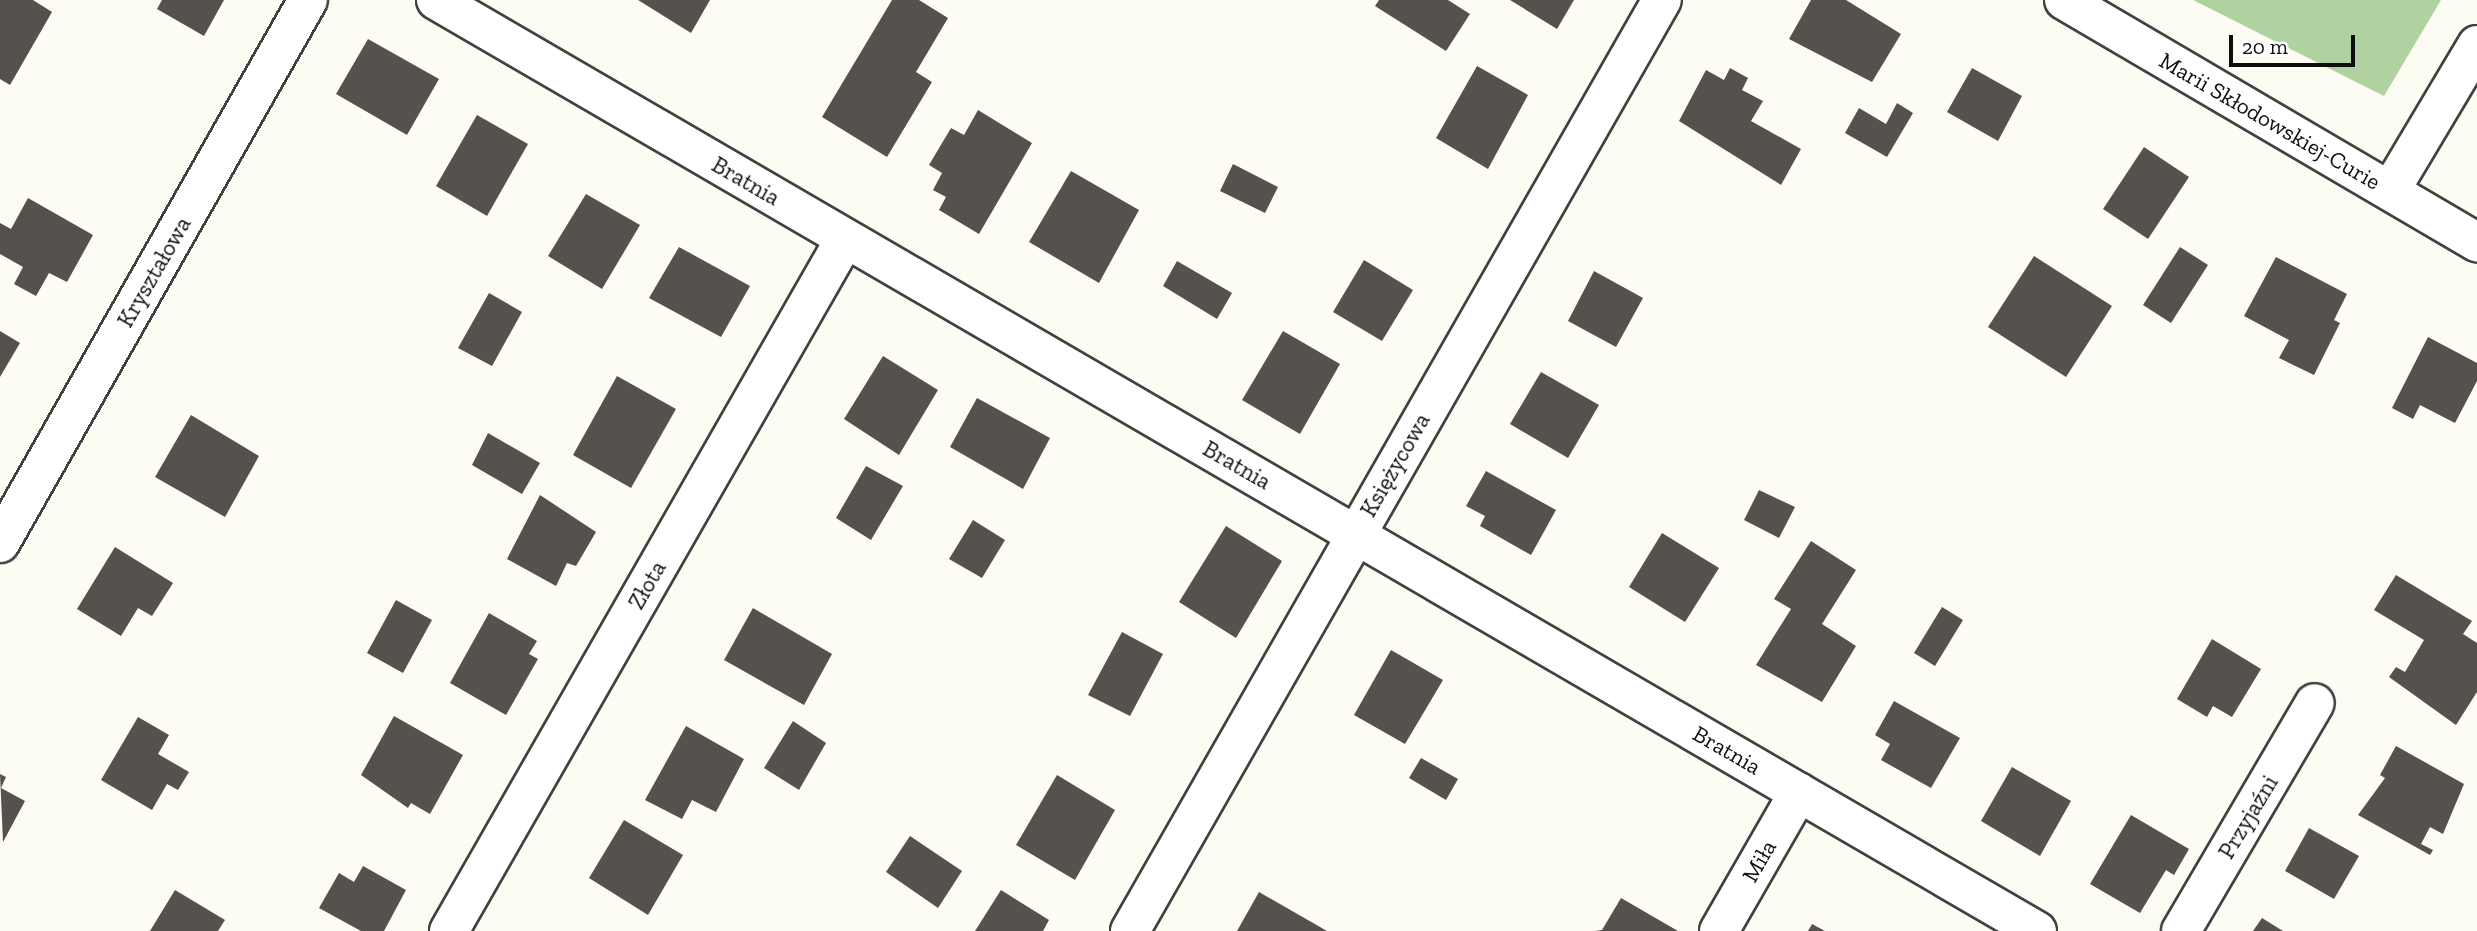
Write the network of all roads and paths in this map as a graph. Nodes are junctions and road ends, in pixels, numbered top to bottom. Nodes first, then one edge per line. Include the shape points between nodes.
1 (308, 0) edge
2 (436, 0) edge
3 (1662, 0) edge
4 (2065, 0) edge
5 (2477, 45) edge
6 (2390, 191) junction
7 (845, 239) junction
8 (2477, 242) edge
9 (1356, 534) junction
10 (0, 543) edge
11 (2315, 704) dead end
12 (1800, 792) junction
13 (449, 931) edge
14 (1130, 931) edge
15 (1719, 931) edge
16 (2036, 931) edge
17 (2181, 931) edge

1 - 10 street, Kryształowa
2 - 7 street, Bratnia
3 - 9 street, Księżycowa
4 - 6 street, Marii Skłodowskiej-Curie
5 - 6 street
6 - 8 street, Marii Skłodowskiej-Curie
7 - 9 street, Bratnia
7 - 13 street, Złota
9 - 12 street, Bratnia
9 - 14 street, Księżycowa
11 - 17 street, Przyjaźni
12 - 15 street, Miła
12 - 16 street, Bratnia

